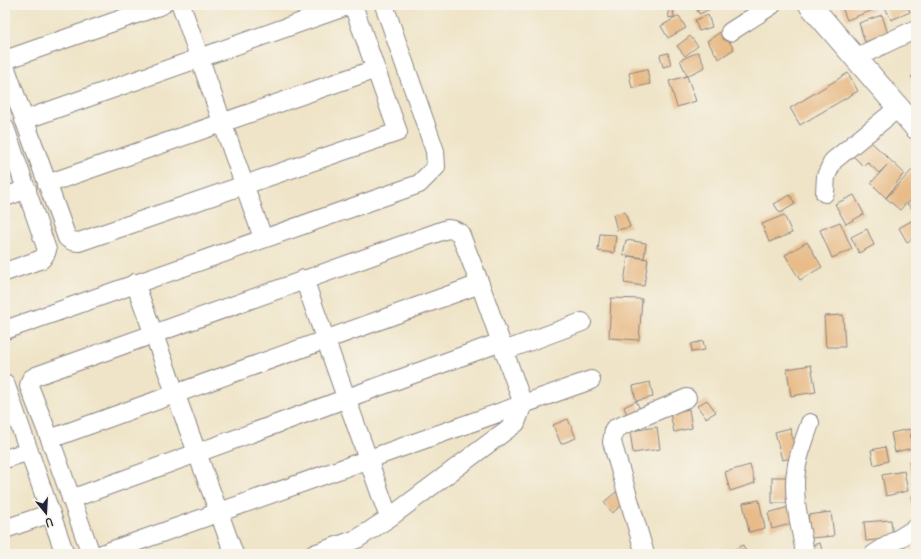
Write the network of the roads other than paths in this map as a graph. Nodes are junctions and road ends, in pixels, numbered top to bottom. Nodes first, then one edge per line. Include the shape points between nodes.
1 (162, 5) edge
2 (181, 5) edge
3 (352, 5) edge
4 (384, 5) edge
5 (772, 5) edge
6 (810, 5) edge
7 (916, 29) edge
8 (730, 32) dead end
9 (200, 58) junction
10 (855, 58) junction
11 (5, 60) edge
12 (5, 66) edge
13 (376, 69) junction
14 (898, 108) junction
15 (24, 120) junction
16 (222, 123) junction
17 (5, 128) edge
18 (916, 128) edge
19 (47, 184) junction
20 (245, 186) junction
21 (27, 189) junction
22 (825, 193) dead end
23 (5, 197) edge
24 (263, 238) junction
25 (5, 272) edge
26 (304, 279) junction
27 (135, 283) junction
28 (480, 284) junction
29 (582, 322) dead end
30 (5, 330) edge
31 (153, 333) junction
32 (325, 340) junction
33 (502, 346) junction
34 (591, 380) dead end
35 (5, 383) edge
36 (176, 394) junction
37 (346, 398) junction
38 (687, 398) dead end
39 (523, 404) junction
40 (810, 423) dead end
41 (50, 440) junction
42 (29, 451) junction
43 (197, 453) junction
44 (5, 459) edge
45 (368, 459) junction
46 (71, 499) junction
47 (51, 513) junction
48 (219, 513) junction
49 (389, 518) junction
50 (916, 528) edge
51 (5, 530) edge
52 (65, 554) edge
53 (91, 554) edge
54 (102, 554) edge
55 (234, 554) edge
56 (314, 554) edge
57 (645, 554) edge
58 (805, 554) edge
59 (874, 554) edge

1 - 11 street
2 - 9 street
3 - 9 street
3 - 13 street
4 - 24 street via 435,152 436,167 419,184
5 - 8 street
6 - 10 street
7 - 10 street
9 - 15 street
9 - 16 street
10 - 14 street
12 - 15 street
13 - 16 street
13 - 20 street via 398,132
14 - 18 street
14 - 22 street via 833,161 826,176
15 - 19 street
16 - 19 street
16 - 20 street
17 - 21 street
19 - 20 street via 66,238 72,242 79,242
20 - 24 street
21 - 23 street
21 - 25 street via 47,250 42,259
24 - 27 street
26 - 28 street via 447,228 460,234
26 - 31 street
26 - 32 street
27 - 30 street
27 - 31 street
28 - 32 street
28 - 33 street
29 - 33 street
31 - 36 street
31 - 41 street via 31,379 29,386
32 - 36 street
32 - 37 street
33 - 37 street
33 - 39 street
34 - 39 street
35 - 42 street
36 - 41 street
36 - 43 street
37 - 43 street
37 - 45 street
38 - 57 street via 614,429 612,434 612,442
39 - 45 street
39 - 49 street via 516,423
40 - 58 street via 796,472 796,494
41 - 46 street
42 - 44 street
42 - 47 street
43 - 46 street
43 - 48 street
45 - 48 street
45 - 49 street
46 - 53 street
47 - 51 street
47 - 52 street
48 - 54 street
48 - 55 street
49 - 56 street via 357,539
50 - 59 street

